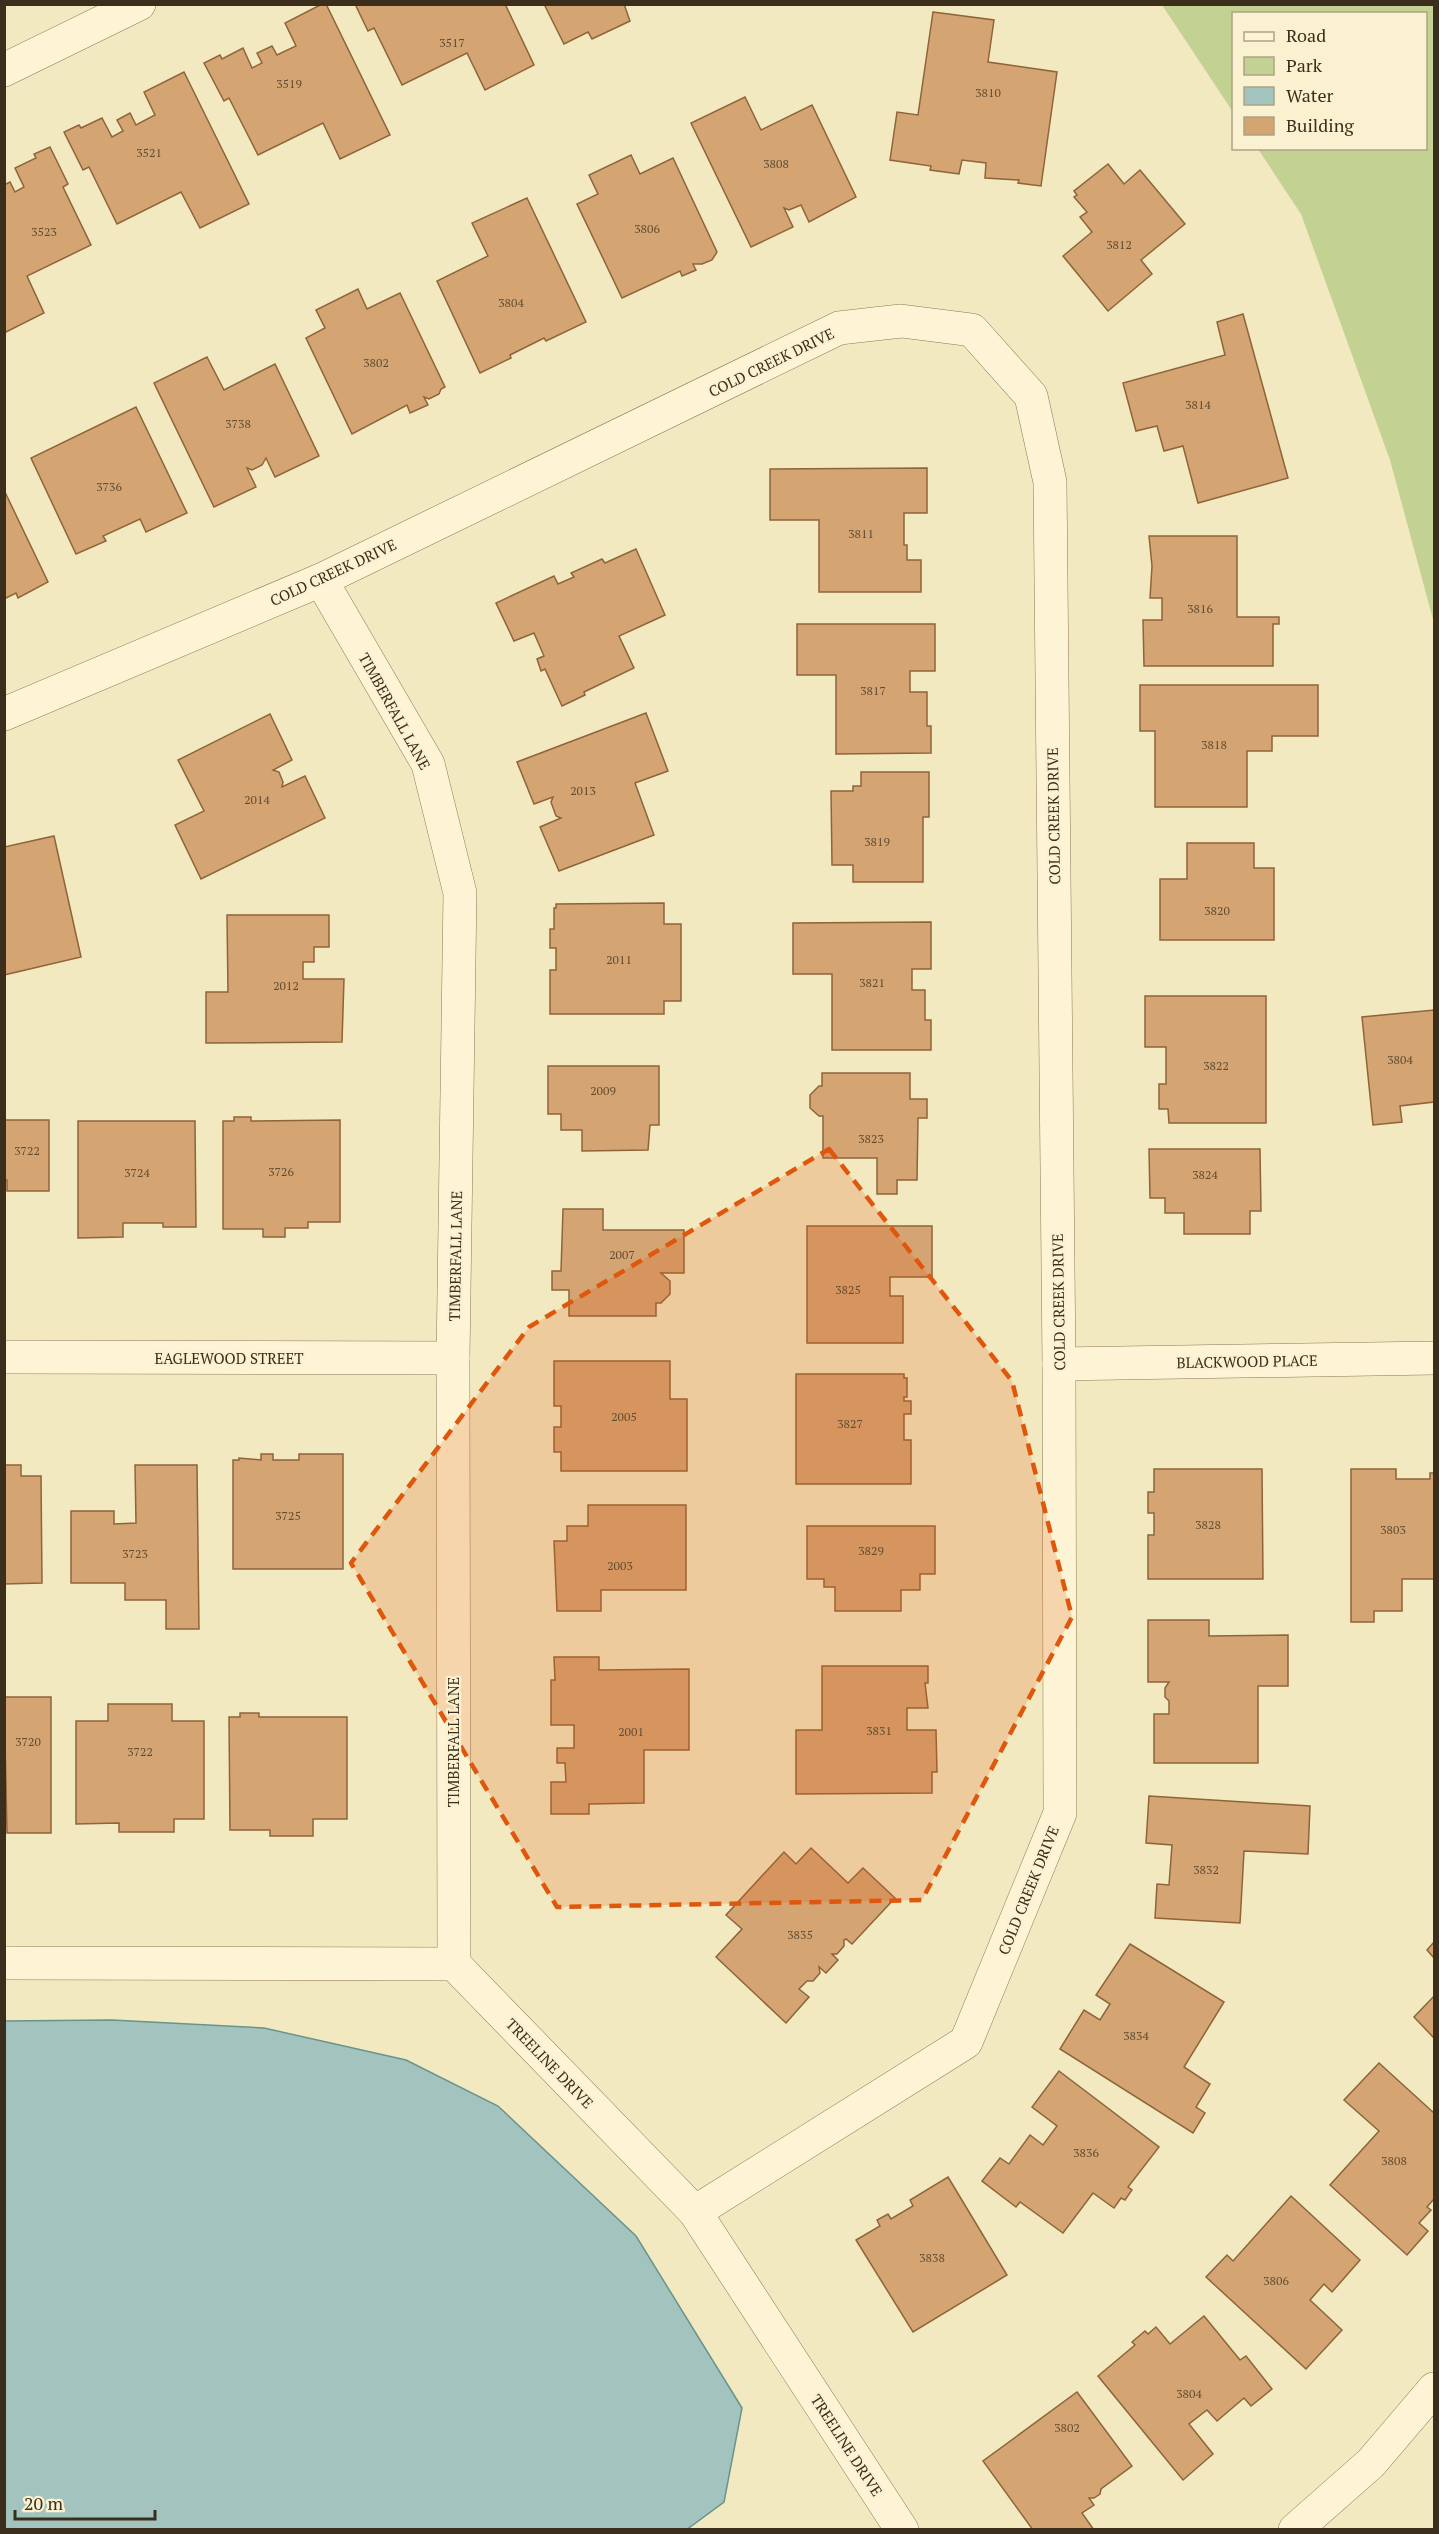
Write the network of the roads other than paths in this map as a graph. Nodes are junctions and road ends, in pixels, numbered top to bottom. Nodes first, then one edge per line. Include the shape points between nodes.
1 (139, 4) edge
2 (4, 70) edge
3 (321, 580) junction
4 (4, 714) edge
5 (4, 1358) edge
6 (453, 1358) junction
7 (1434, 1358) edge
8 (1059, 1364) junction
9 (4, 1964) edge
10 (454, 1964) junction
11 (695, 2212) junction
12 (1434, 2389) edge
13 (902, 2529) edge
14 (1295, 2529) edge

1 - 2 street
3 - 4 street, COLD CREEK DRIVE
3 - 6 street, TIMBERFALL LANE via 428,764 460,893
3 - 8 street, COLD CREEK DRIVE via 839,328 901,321 972,330 1031,396 1050,482
5 - 6 street, EAGLEWOOD STREET
6 - 10 street, TIMBERFALL LANE
7 - 8 street, BLACKWOOD PLACE
8 - 11 street, COLD CREEK DRIVE via 1060,1813 966,2042
9 - 10 street
10 - 11 street, TREELINE DRIVE
11 - 13 street, TREELINE DRIVE
12 - 14 street via 1371,2463

